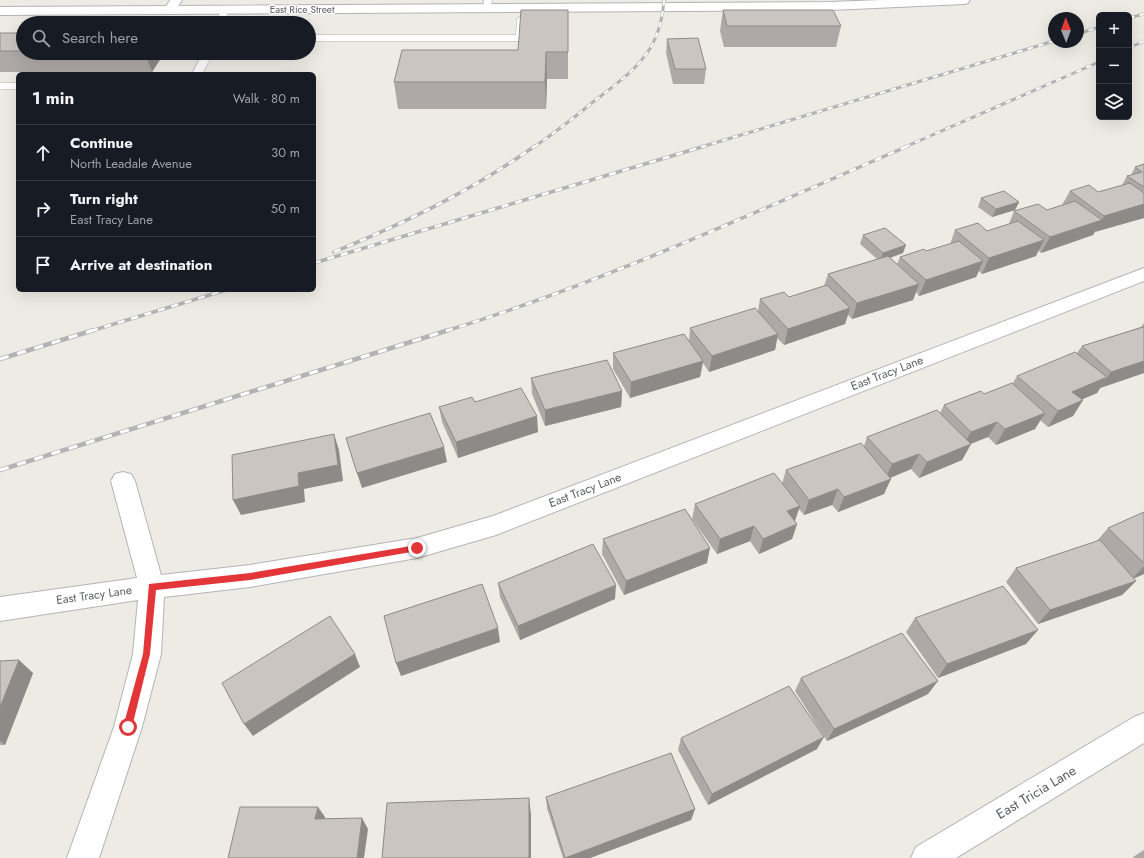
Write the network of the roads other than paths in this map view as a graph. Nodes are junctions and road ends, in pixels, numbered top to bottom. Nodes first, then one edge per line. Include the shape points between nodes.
1 (964, 0) edge
2 (488, 4) edge
3 (173, 5) edge
4 (523, 8) junction
5 (225, 10) junction
6 (0, 11) edge
7 (223, 16) edge
8 (316, 38) edge
9 (204, 60) edge
10 (198, 72) edge
11 (0, 86) edge
12 (16, 86) edge
13 (1144, 274) edge
14 (123, 481) dead end
15 (152, 587) junction
16 (0, 609) edge
17 (1144, 727) edge
18 (83, 858) edge
19 (927, 858) edge

1 - 4 street, East Rice Street via 831,6
2 - 4 street, East Rice Street
2 - 5 street, East Rice Street
3 - 5 street, East Rice Street
3 - 6 street, East Rice Street
4 - 8 lane via 520,38
5 - 7 lane
9 - 10 lane
11 - 12 lane
13 - 15 street, East Tracy Lane via 496,525 417,548 250,576
14 - 15 street
15 - 16 street, East Tracy Lane
15 - 18 street via 146,654 128,727
17 - 19 street, East Tricia Lane

